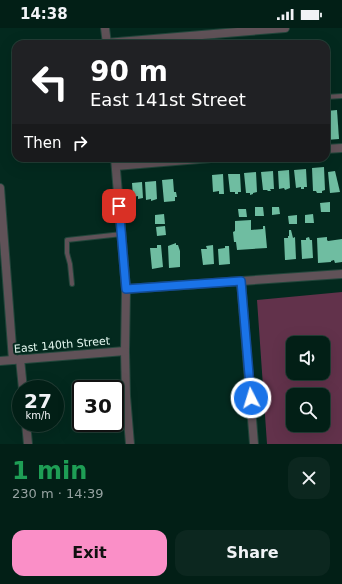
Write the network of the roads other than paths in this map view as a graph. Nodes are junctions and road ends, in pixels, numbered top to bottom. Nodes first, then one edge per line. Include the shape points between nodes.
1 (105, 28) edge
2 (285, 28) edge
3 (106, 40) edge
4 (142, 40) edge
5 (342, 96) edge
6 (330, 98) edge
7 (342, 148) edge
8 (330, 149) edge
9 (116, 162) edge
10 (0, 188) edge
11 (122, 234) junction
12 (342, 274) edge
13 (241, 281) junction
14 (72, 284) dead end
15 (126, 289) junction
16 (125, 351) junction
17 (17, 359) junction
18 (0, 361) edge
19 (21, 380) edge
20 (27, 432) edge
21 (28, 444) edge
22 (130, 444) edge
23 (254, 444) edge

1 - 3 street
2 - 4 street
5 - 6 lane
7 - 8 street
9 - 11 street
10 - 17 street
11 - 14 lane via 67,240
11 - 15 street
12 - 13 street
13 - 15 street
13 - 23 street
15 - 16 street
16 - 17 street, East 140th Street
16 - 22 street
17 - 18 street, East 140th Street
17 - 19 street
20 - 21 street

